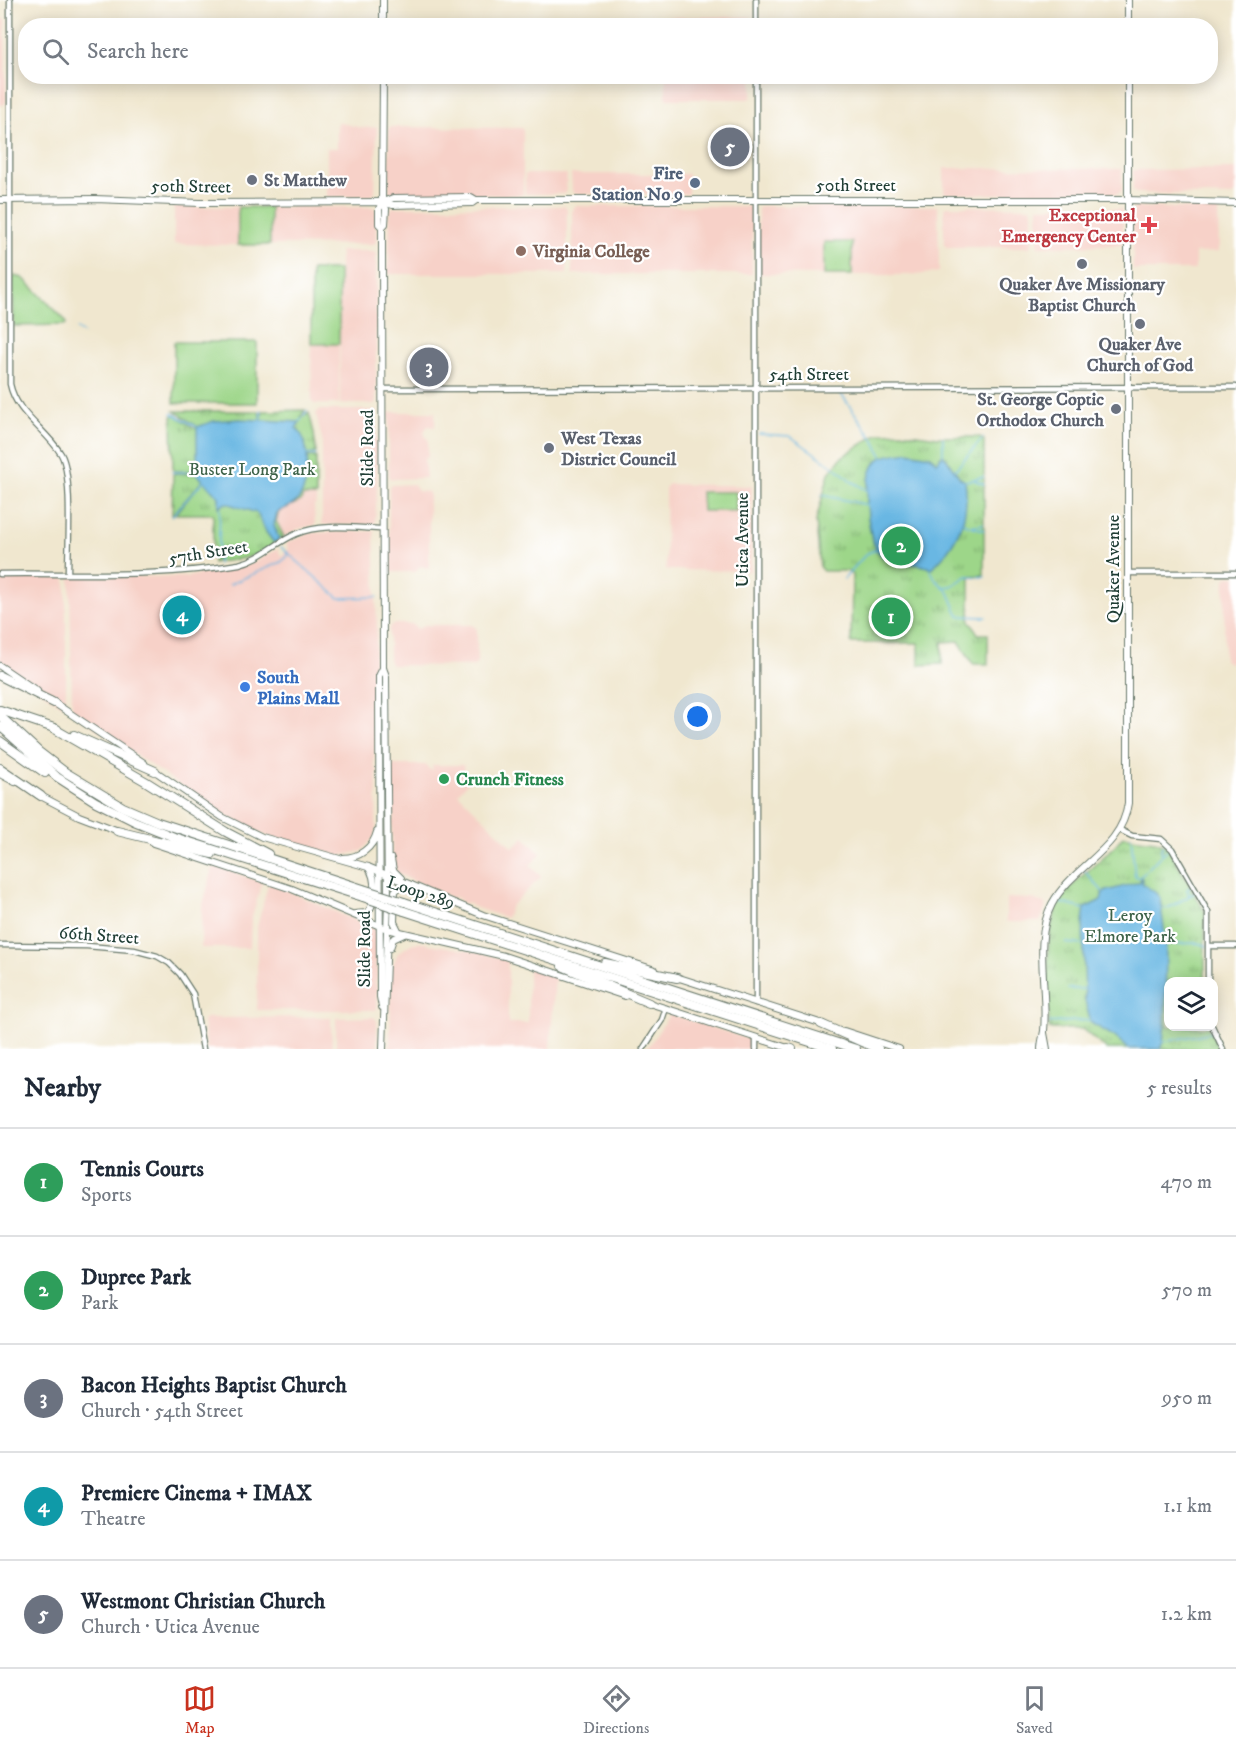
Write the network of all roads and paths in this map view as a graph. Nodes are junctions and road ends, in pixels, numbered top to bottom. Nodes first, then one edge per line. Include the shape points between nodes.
1 (10, 0) edge
2 (383, 0) edge
3 (756, 0) edge
4 (1128, 0) edge
5 (383, 18) edge
6 (756, 18) edge
7 (1128, 18) edge
8 (383, 84) edge
9 (756, 84) edge
10 (1128, 84) edge
11 (10, 199) junction
12 (0, 200) edge
13 (1128, 200) junction
14 (755, 201) junction
15 (382, 202) junction
16 (1236, 203) edge
17 (1128, 387) junction
18 (1236, 387) edge
19 (755, 388) junction
20 (382, 389) junction
21 (382, 529) junction
22 (68, 573) junction
23 (1128, 573) junction
24 (1236, 573) edge
25 (0, 574) edge
26 (0, 666) edge
27 (383, 668) junction
28 (0, 676) edge
29 (54, 703) junction
30 (0, 710) edge
31 (0, 716) edge
32 (5, 728) edge
33 (53, 728) junction
34 (0, 741) edge
35 (0, 768) edge
36 (155, 771) junction
37 (0, 774) edge
38 (41, 796) junction
39 (107, 808) junction
40 (379, 822) junction
41 (1120, 830) junction
42 (117, 831) junction
43 (388, 840) junction
44 (334, 858) junction
45 (254, 862) junction
46 (368, 867) junction
47 (379, 871) junction
48 (388, 874) junction
49 (319, 875) junction
50 (412, 885) junction
51 (363, 893) junction
52 (404, 907) junction
53 (352, 914) junction
54 (379, 926) junction
55 (387, 929) junction
56 (402, 933) junction
57 (0, 945) edge
58 (535, 945) junction
59 (1209, 946) junction
60 (1236, 946) edge
61 (516, 947) junction
62 (386, 970) junction
63 (1208, 977) edge
64 (677, 978) junction
65 (649, 1003) junction
66 (756, 1003) junction
67 (666, 1008) junction
68 (383, 1014) junction
69 (821, 1023) junction
70 (1214, 1031) edge
71 (1044, 1032) junction
72 (756, 1038) junction
73 (203, 1049) edge
74 (383, 1049) edge
75 (643, 1049) edge
76 (756, 1049) edge
77 (790, 1049) edge
78 (832, 1049) edge
79 (856, 1049) edge
80 (878, 1049) edge
81 (899, 1049) edge
82 (1040, 1049) edge
83 (1047, 1049) edge
84 (1223, 1049) edge

1 - 11 street
2 - 5 main road
3 - 6 street
4 - 7 main road
8 - 15 main road, Slide Road
9 - 14 street, Utica Avenue
10 - 13 main road, Quaker Avenue
11 - 12 main road, 50th Street
11 - 15 main road, 50th Street
11 - 22 street via 10,384 15,401 57,448 65,463
13 - 14 main road, 50th Street
13 - 16 main road, 50th Street
13 - 17 main road, Quaker Avenue
14 - 15 main road, 50th Street via 471,197 393,198
14 - 19 street, Utica Avenue
15 - 20 main road, Slide Road via 386,209 382,227
17 - 18 street, 54th Street
17 - 19 street, 54th Street
17 - 23 main road, Quaker Avenue
19 - 20 street, 54th Street
19 - 66 street, Utica Avenue
20 - 21 main road, Slide Road
21 - 22 street, 57th Street via 308,531 288,538 253,560 186,572
21 - 27 main road, Slide Road
22 - 25 street, 57th Street
23 - 24 street
23 - 41 main road, Quaker Avenue via 1128,795 1127,813
26 - 29 main road
27 - 40 main road, Slide Road via 379,676
27 - 43 main road, Slide Road
28 - 29 highway
29 - 36 main road
30 - 33 highway
31 - 32 highway, Loop 289
32 - 39 highway, Loop 289 via 57,777
32 - 49 highway, Loop 289 via 65,772 123,807
33 - 36 highway
33 - 49 highway via 240,840
34 - 39 highway via 79,796
35 - 38 highway
36 - 44 main road via 239,826 275,842
37 - 38 main road
38 - 42 main road
39 - 45 highway, Loop 289 via 150,828
40 - 44 main road via 376,837 365,851 354,857
40 - 47 main road, Slide Road
41 - 59 street via 1169,845 1208,912
41 - 71 main road, Quaker Avenue via 1066,885 1049,911 1044,939
42 - 45 highway
42 - 53 main road via 279,884
43 - 48 main road, Slide Road
43 - 50 main road via 393,870
44 - 46 main road
45 - 51 highway, Loop 289
46 - 47 main road
46 - 53 main road via 373,873 372,907 368,913
47 - 48 main road
47 - 54 main road, Slide Road
48 - 50 main road
48 - 55 main road, Slide Road
49 - 51 highway, Loop 289
50 - 56 main road via 395,891 394,922
50 - 64 main road via 483,915
51 - 52 highway, Loop 289, bridge
52 - 58 highway, Loop 289
52 - 61 highway, Loop 289
53 - 54 main road
54 - 55 main road
54 - 68 main road, Slide Road
55 - 56 main road
55 - 62 main road, Slide Road
56 - 62 main road via 391,943
56 - 65 main road via 504,956
57 - 73 street, 66th Street via 87,946 148,952 169,963 184,978 193,994
58 - 64 highway
58 - 79 highway, Loop 289
59 - 60 street
59 - 63 street
61 - 65 highway
61 - 78 highway, Loop 289
62 - 68 main road, Slide Road
64 - 66 main road
65 - 67 main road
66 - 69 main road
67 - 72 main road
67 - 75 street
68 - 74 main road, Slide Road
69 - 80 highway
69 - 81 main road
70 - 84 street
71 - 82 main road, Quaker Avenue
71 - 83 main road, Quaker Avenue
72 - 76 street
72 - 77 main road

